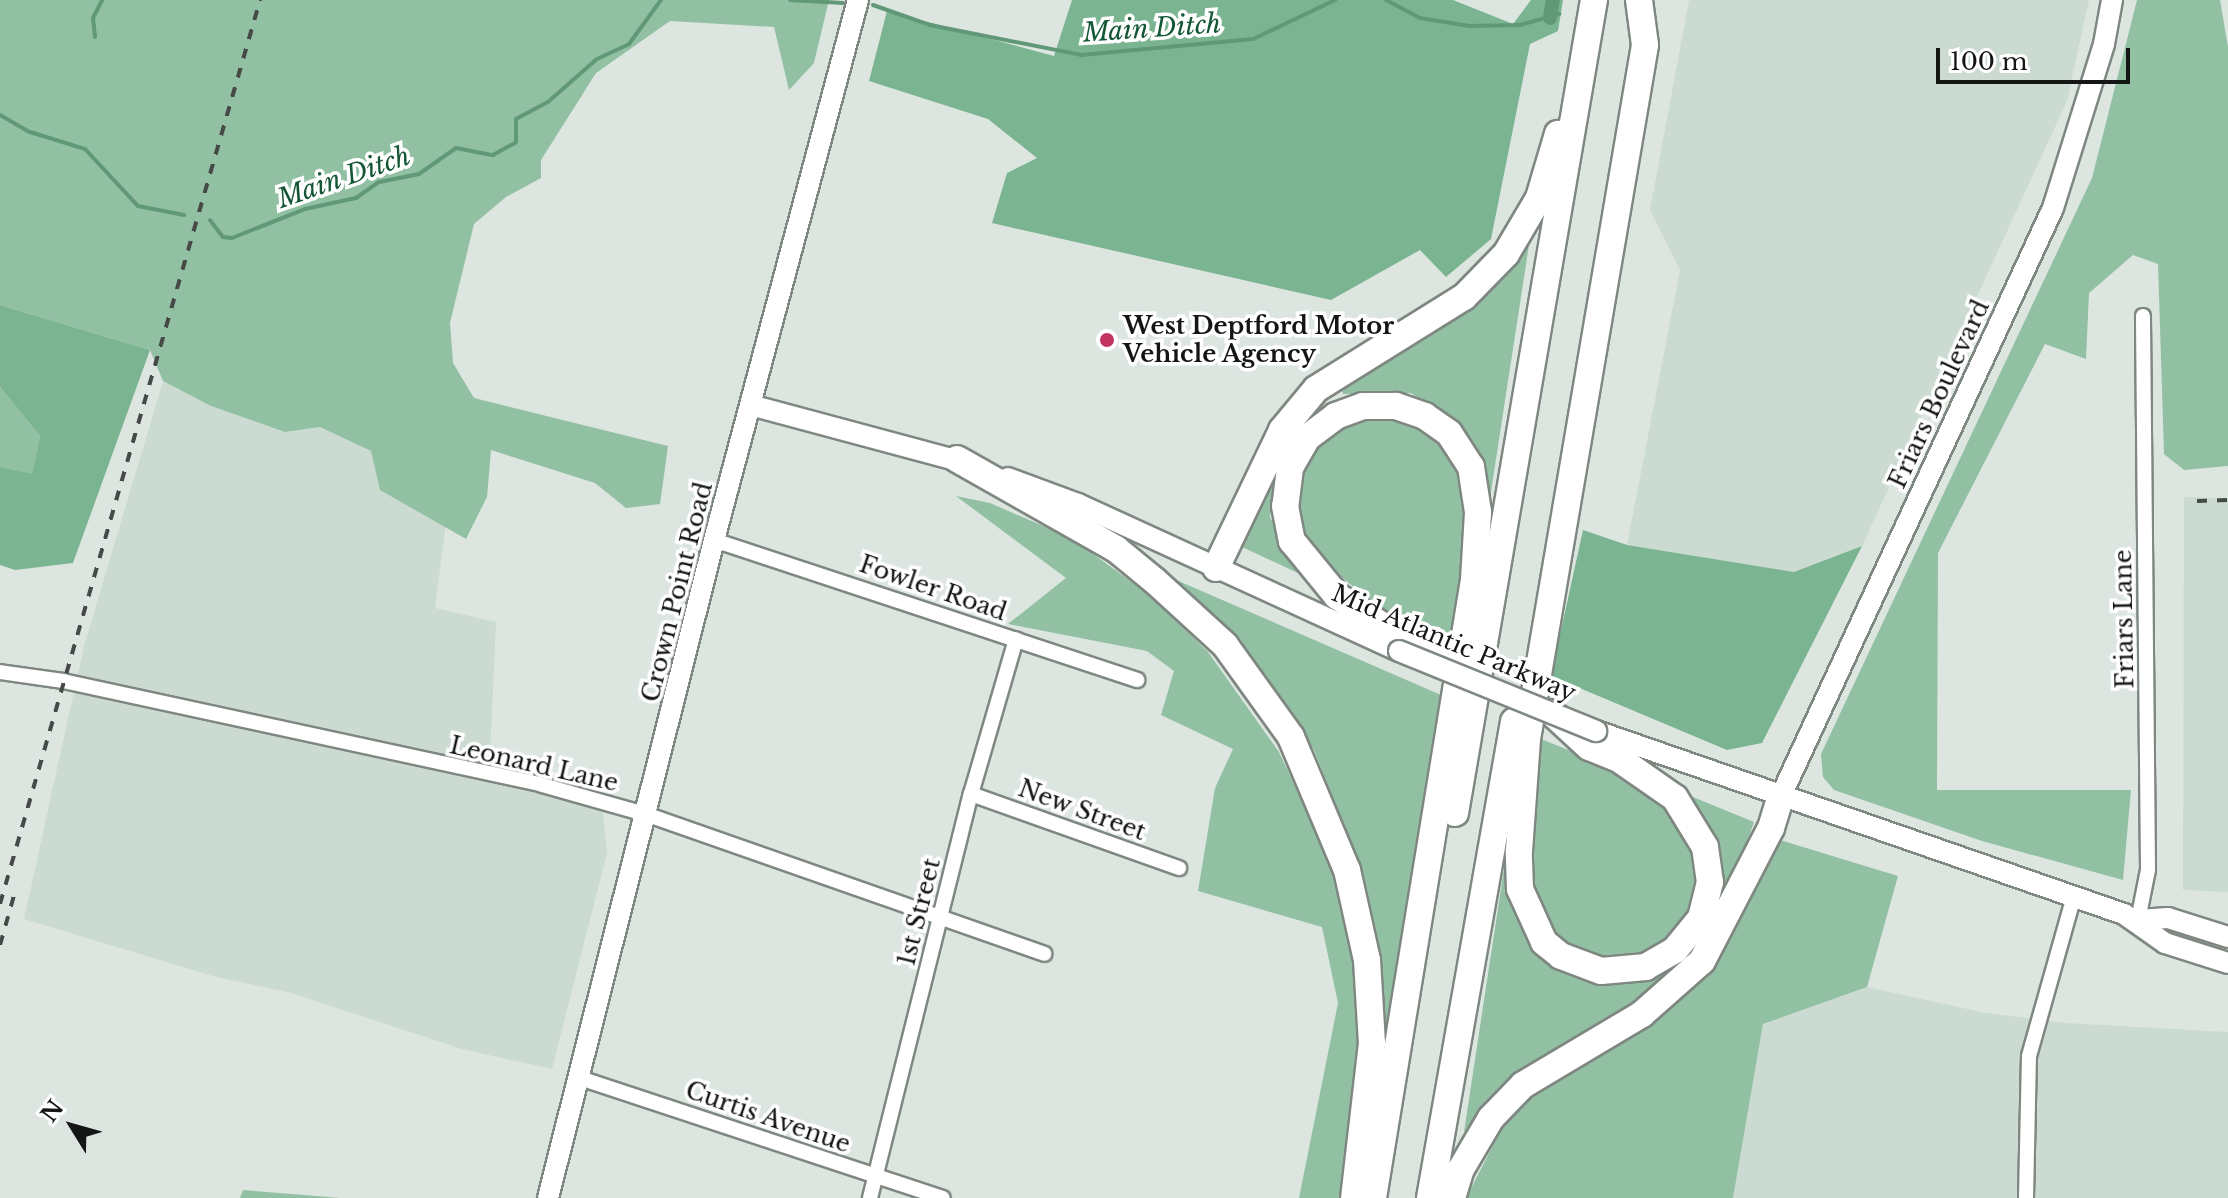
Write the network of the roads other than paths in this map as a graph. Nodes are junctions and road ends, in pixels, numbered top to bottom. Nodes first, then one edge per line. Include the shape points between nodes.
1 (858, 0) edge
2 (1581, 0) edge
3 (1594, 0) edge
4 (1638, 0) edge
5 (2112, 0) edge
6 (2143, 316) dead end
7 (754, 406) junction
8 (957, 459) junction
9 (714, 540) junction
10 (1216, 568) junction
11 (1016, 639) junction
12 (1401, 645) junction
13 (0, 672) edge
14 (1454, 673) joint
15 (1137, 680) dead end
16 (1552, 713) joint
17 (1592, 739) junction
18 (971, 794) junction
19 (1780, 798) junction
20 (648, 815) junction
21 (1179, 868) dead end
22 (2073, 899) junction
23 (940, 920) junction
24 (2138, 920) junction
25 (2228, 937) edge
26 (1044, 954) dead end
27 (2228, 963) edge
28 (580, 1078) junction
29 (875, 1176) junction
30 (548, 1198) edge
31 (870, 1198) edge
32 (943, 1198) edge
33 (1354, 1198) edge
34 (1373, 1198) edge
35 (1387, 1198) edge
36 (1430, 1198) edge
37 (1452, 1198) edge
38 (2026, 1198) edge

1 - 7 main road, Crown Point Road
2 - 10 highway via 1552,158 1524,227 1487,277 1464,297 1316,389 1282,430
3 - 35 highway
4 - 17 highway via 1645,45 1527,739 1519,851 1520,889 1544,942 1579,964 1628,972 1662,959 1691,934 1707,900 1710,863 1698,830 1675,798
4 - 36 highway
5 - 19 main road, Friars Boulevard via 2104,44 2053,208
6 - 24 street, Friars Lane via 2148,870
7 - 8 main road, Mid Atlantic Parkway
7 - 9 main road, Crown Point Road
8 - 10 main road, Mid Atlantic Parkway via 1078,504
8 - 33 highway via 1116,549 1155,581 1225,645 1291,737 1347,870 1367,960 1372,1043
9 - 11 street, Fowler Road
9 - 20 main road, Crown Point Road
10 - 12 main road, Mid Atlantic Parkway
11 - 15 street, Fowler Road
11 - 18 street, 1st Street
12 - 14 highway, bridge
12 - 34 highway via 1311,569 1292,541 1285,506 1290,468 1307,438 1336,416 1363,406 1396,406 1425,416 1449,433 1471,467 1478,512 1474,580
13 - 20 street, Leonard Lane via 63,681 542,785
14 - 16 main road, Mid Atlantic Parkway, bridge
16 - 17 highway
17 - 19 main road, Mid Atlantic Parkway
18 - 21 street, New Street
18 - 23 street, 1st Street
19 - 22 main road, Mid Atlantic Parkway
19 - 37 highway via 1771,828 1702,961 1642,1014 1523,1085 1491,1118 1461,1169
20 - 23 street, Leonard Lane
20 - 28 main road, Crown Point Road
22 - 24 main road, Mid Atlantic Parkway
22 - 38 street via 2029,1056
23 - 26 street, Leonard Lane
23 - 29 street, 1st Street
24 - 25 main road, Mid Atlantic Parkway via 2168,918
24 - 27 main road, Mid Atlantic Parkway via 2165,943
28 - 29 street, Curtis Avenue
28 - 30 main road, Crown Point Road
29 - 31 street, 1st Street
29 - 32 street, Curtis Avenue

